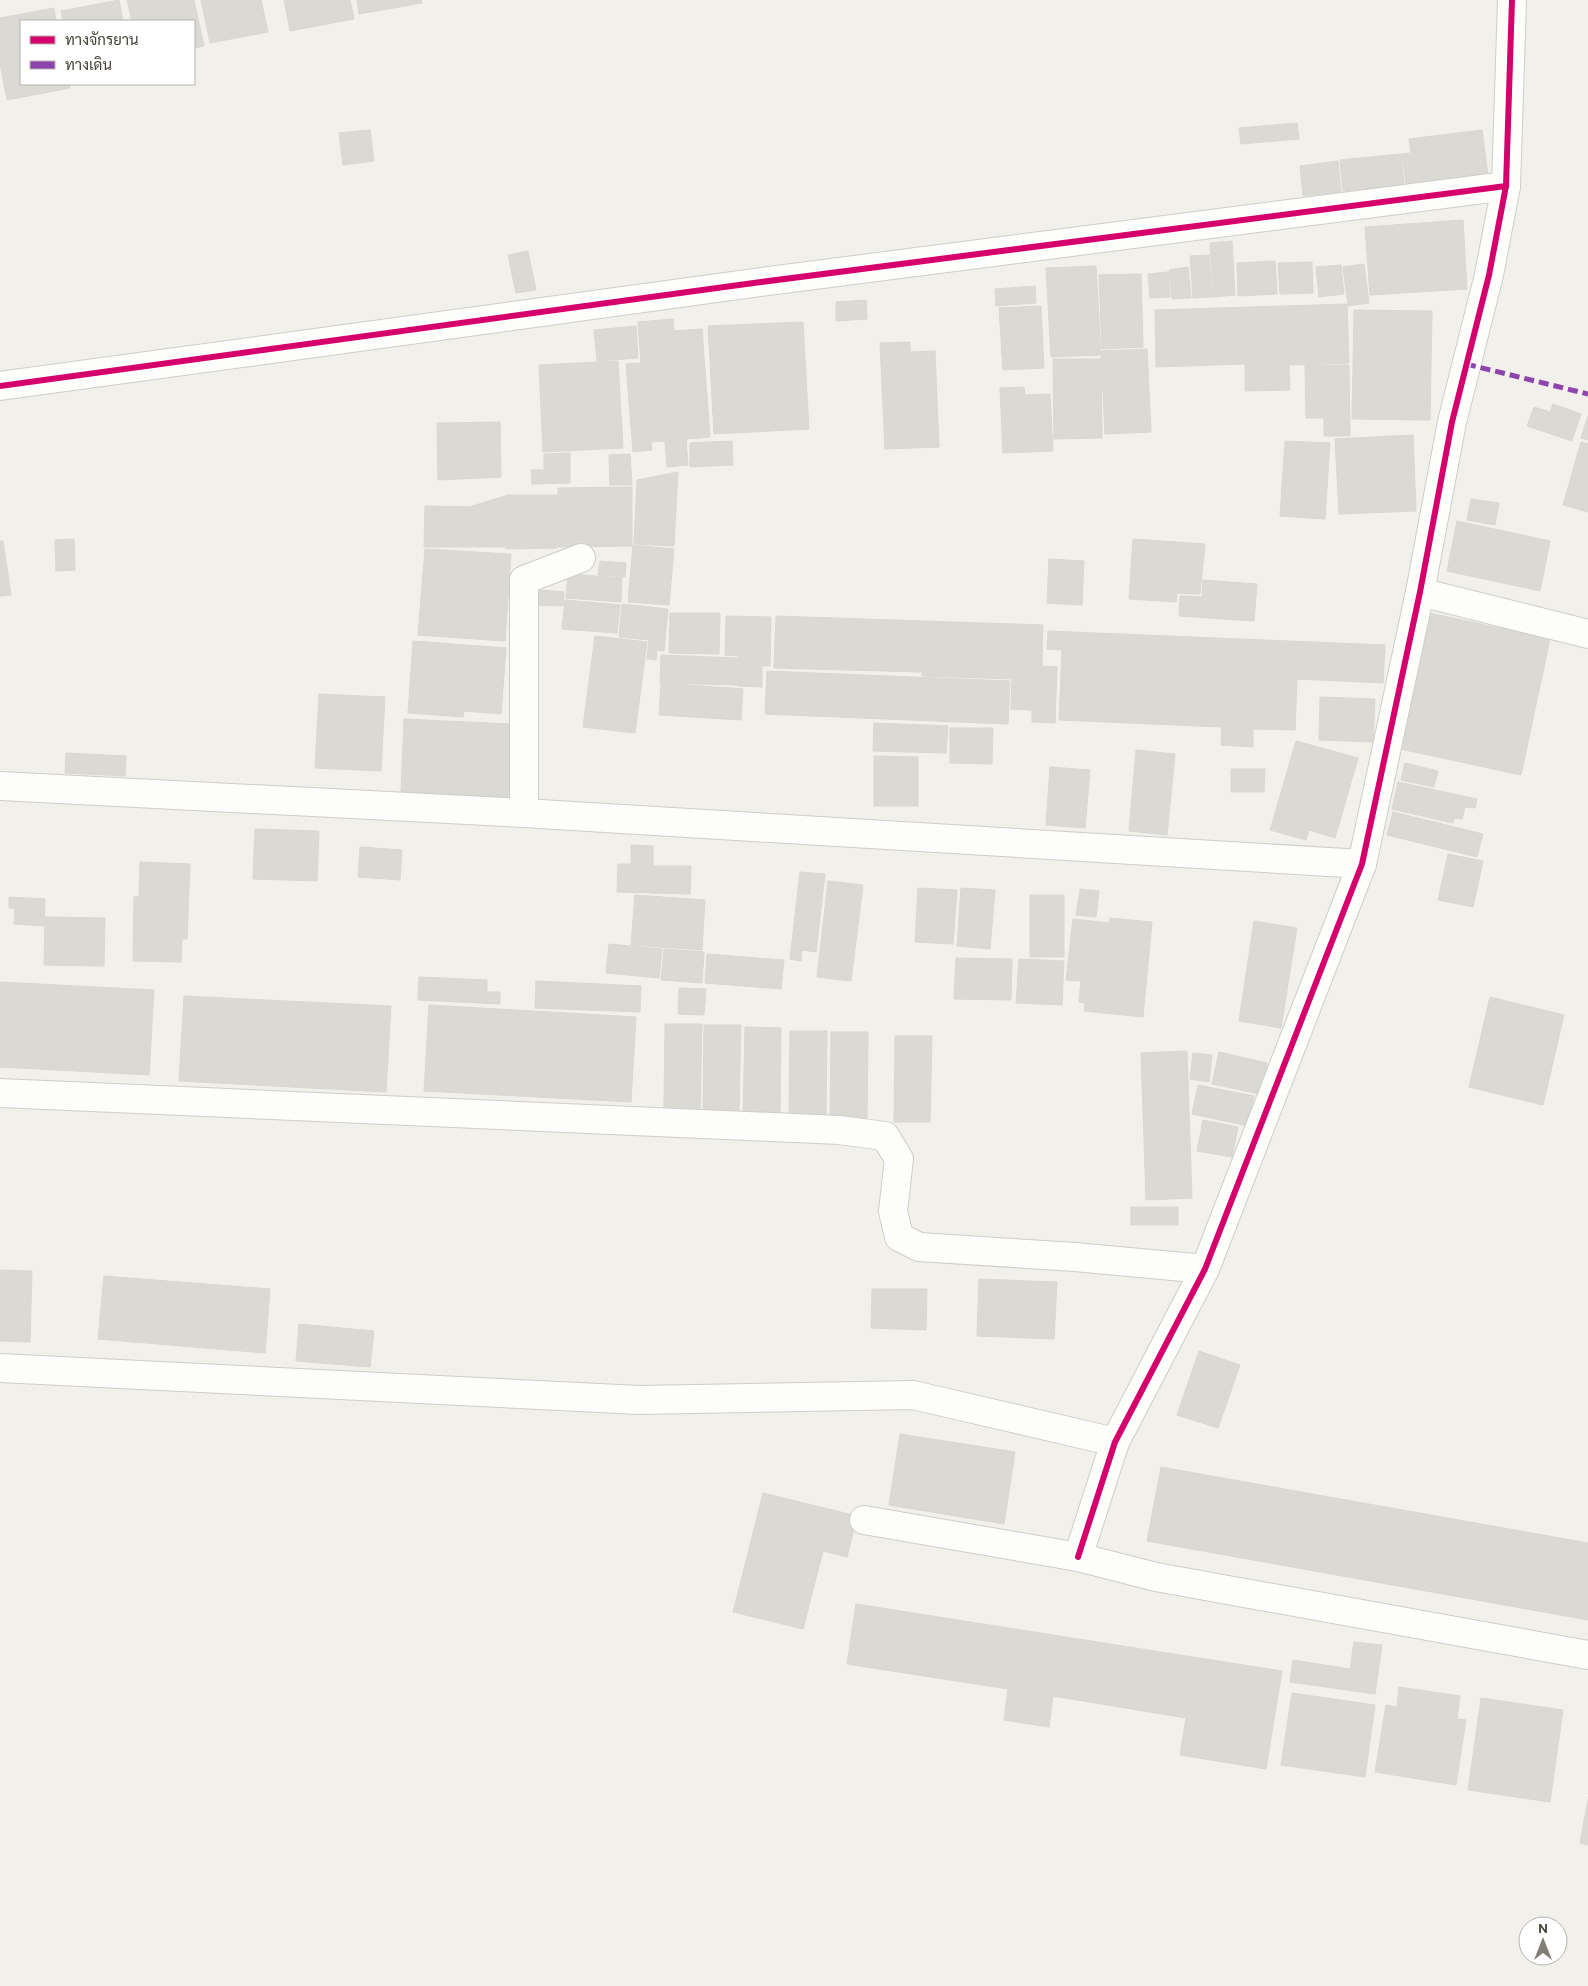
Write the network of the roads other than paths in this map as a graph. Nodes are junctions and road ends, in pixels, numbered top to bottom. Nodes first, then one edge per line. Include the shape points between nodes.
1 (1512, 0) edge
2 (1506, 186) junction
3 (0, 386) edge
4 (581, 558) dead end
5 (1420, 592) junction
6 (1588, 634) edge
7 (0, 786) edge
8 (524, 812) junction
9 (1362, 864) junction
10 (0, 1093) edge
11 (1204, 1269) junction
12 (0, 1368) edge
13 (1115, 1442) junction
14 (864, 1520) dead end
15 (1078, 1557) junction
16 (1588, 1655) edge

1 - 2 street
2 - 3 street
2 - 5 street via 1489,275 1452,422
4 - 8 street via 524,580
5 - 6 street
5 - 9 street
7 - 8 street
8 - 9 street
9 - 11 street
10 - 11 street via 829,1130 885,1136 900,1159 893,1211 900,1237 919,1247
11 - 13 street
12 - 13 street via 638,1400 913,1395
13 - 15 street
14 - 15 street
15 - 16 street via 1156,1577

